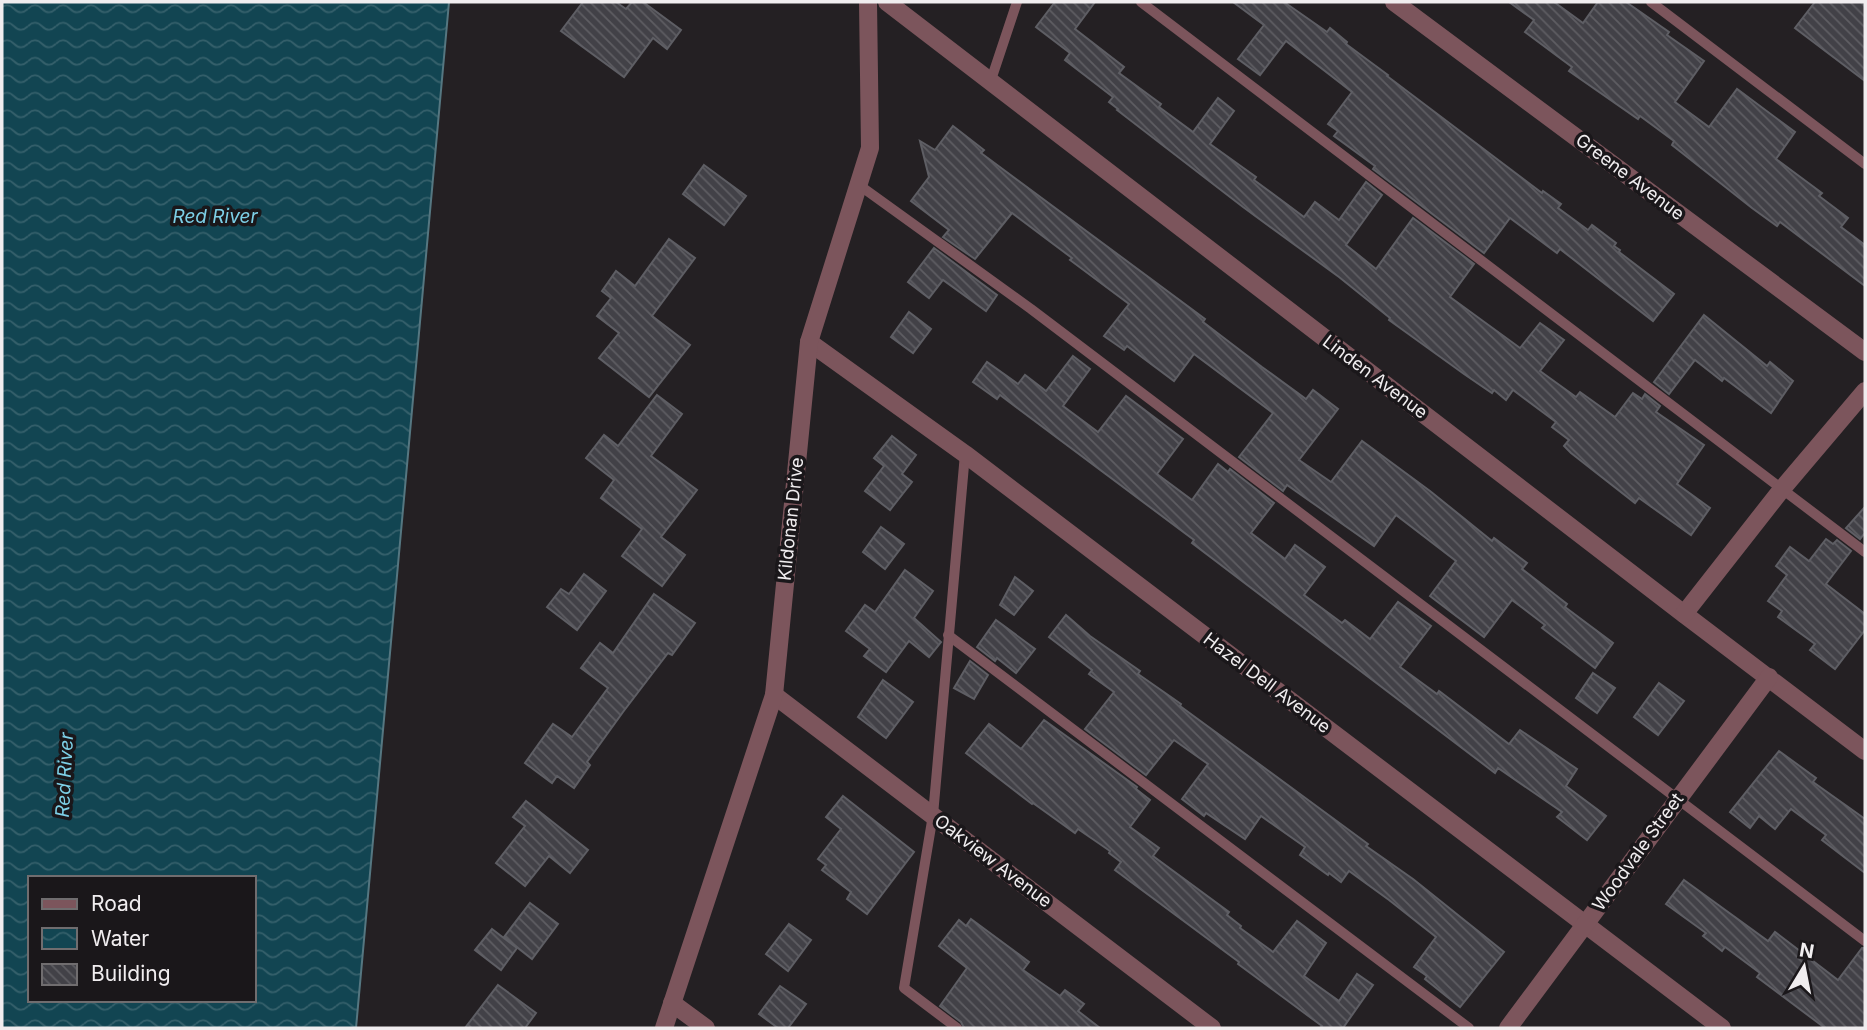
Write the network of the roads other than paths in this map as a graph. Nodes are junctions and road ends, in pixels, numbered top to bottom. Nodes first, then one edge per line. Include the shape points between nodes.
1 (868, 2) edge
2 (887, 2) edge
3 (1017, 2) edge
4 (1141, 2) edge
5 (1394, 2) edge
6 (1651, 2) edge
7 (990, 83) junction
8 (1865, 164) edge
9 (859, 185) junction
10 (809, 342) junction
11 (1865, 352) edge
12 (1865, 391) edge
13 (965, 454) junction
14 (1782, 489) junction
15 (1865, 552) edge
16 (1685, 614) junction
17 (947, 635) junction
18 (1769, 677) junction
19 (774, 695) junction
20 (1865, 751) edge
21 (1677, 798) junction
22 (933, 815) junction
23 (1585, 924) junction
24 (1865, 942) edge
25 (672, 1003) junction
26 (664, 1028) edge
27 (706, 1028) edge
28 (957, 1028) edge
29 (1212, 1028) edge
30 (1469, 1028) edge
31 (1508, 1028) edge
32 (1722, 1028) edge

1 - 9 street, Kildonan Drive via 870,148
2 - 7 street, Linden Avenue
3 - 7 lane
4 - 14 lane
5 - 11 street, Greene Avenue
6 - 8 lane
7 - 16 street, Linden Avenue
9 - 10 street, Kildonan Drive
9 - 21 lane via 1031,309
10 - 13 street, Hazel Dell Avenue
10 - 19 street, Kildonan Drive
12 - 14 street
13 - 17 lane
13 - 23 street, Hazel Dell Avenue
14 - 15 lane
14 - 16 street
16 - 18 street, Linden Avenue
17 - 22 lane
17 - 30 lane
18 - 20 street, Linden Avenue
18 - 21 street, Woodvale Street
19 - 22 street, Oakview Avenue
19 - 25 street, Kildonan Drive
21 - 23 street, Woodvale Street
21 - 24 lane
22 - 28 lane via 904,988
22 - 29 street, Oakview Avenue
23 - 31 street, Woodvale Street
23 - 32 street, Hazel Dell Avenue
25 - 26 street, Kildonan Drive
25 - 27 street

